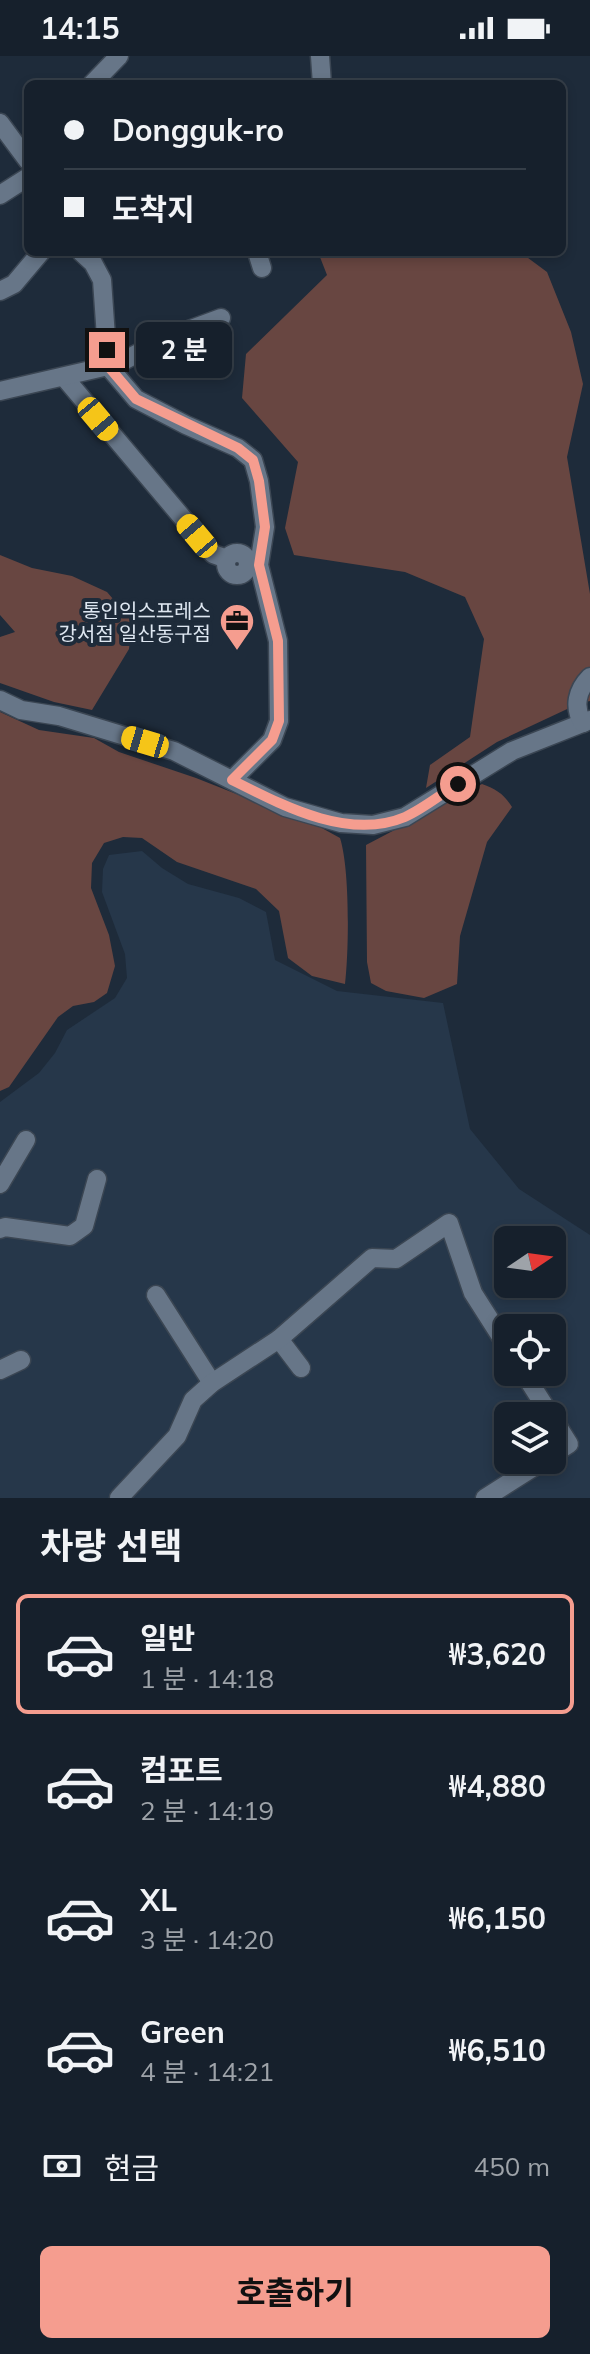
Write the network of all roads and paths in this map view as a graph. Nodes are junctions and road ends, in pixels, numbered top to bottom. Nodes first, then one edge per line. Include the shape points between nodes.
1 (119, 56) edge
2 (320, 56) edge
3 (96, 80) edge
4 (322, 80) edge
5 (0, 123) edge
6 (24, 156) edge
7 (24, 180) edge
8 (0, 195) edge
9 (38, 256) edge
10 (85, 256) edge
11 (0, 291) edge
12 (221, 318) dead end
13 (108, 366) junction
14 (64, 377) junction
15 (0, 391) edge
16 (254, 565) junction
17 (590, 677) edge
18 (0, 700) edge
19 (586, 721) edge
20 (232, 780) junction
21 (26, 1140) dead end
22 (97, 1179) dead end
23 (0, 1184) edge
24 (0, 1229) edge
25 (156, 1295) dead end
26 (494, 1326) edge
27 (279, 1339) junction
28 (21, 1360) dead end
29 (301, 1368) dead end
30 (0, 1370) edge
31 (212, 1383) junction
32 (523, 1474) edge
33 (119, 1498) edge
34 (485, 1498) edge

1 - 3 street
2 - 4 street
5 - 6 street
7 - 8 street
9 - 11 street via 14,284
10 - 13 street via 102,280
12 - 13 street
13 - 14 street
13 - 16 street via 136,399 253,460 265,527
14 - 15 street
14 - 16 street via 213,554 227,559 227,570 236,576
16 - 20 street via 278,641 279,721 272,740
17 - 19 street via 577,700 578,714
18 - 20 street via 174,751
19 - 20 street via 512,751 405,817 373,825 341,823 285,807
21 - 23 street
22 - 24 street via 84,1226 70,1236
25 - 31 street
26 - 27 street via 473,1293 449,1223 396,1259 372,1258
27 - 29 street
27 - 31 street
28 - 30 street
31 - 33 street via 193,1400 177,1436
32 - 34 street

